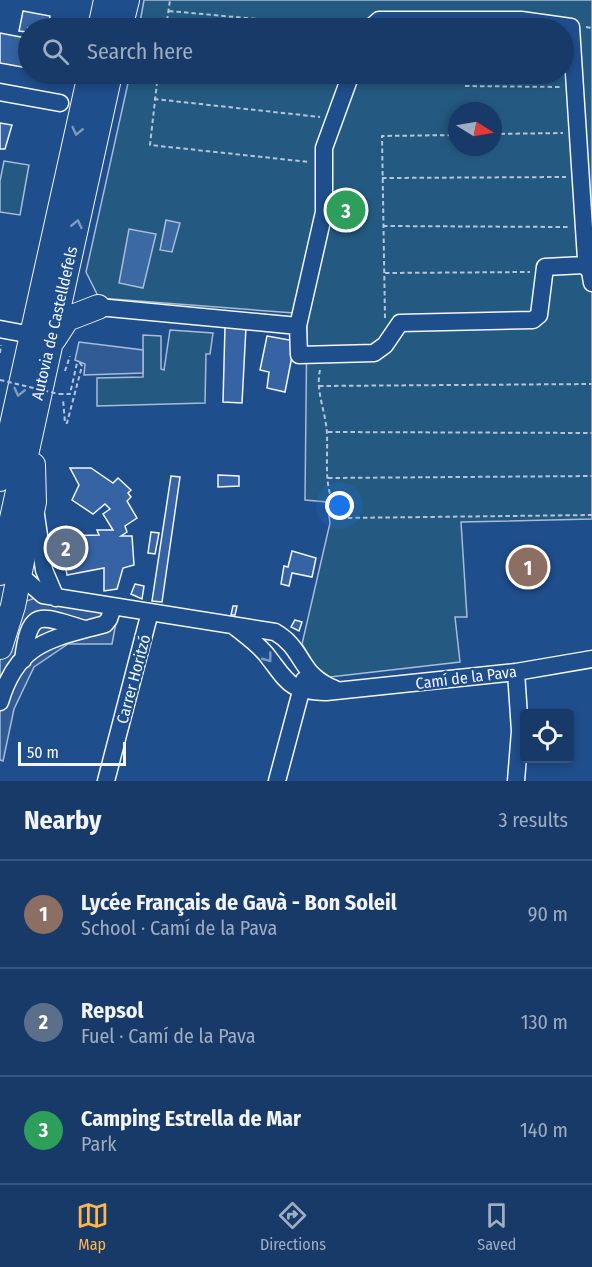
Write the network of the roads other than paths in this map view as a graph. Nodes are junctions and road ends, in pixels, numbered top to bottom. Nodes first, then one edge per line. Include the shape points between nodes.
1 (106, 0) edge
2 (127, 0) edge
3 (102, 18) edge
4 (122, 18) edge
5 (574, 72) edge
6 (88, 84) edge
7 (108, 84) edge
8 (347, 84) edge
9 (0, 92) edge
10 (60, 104) dead end
11 (587, 198) edge
12 (586, 235) edge
13 (68, 262) junction
14 (584, 265) junction
15 (592, 283) edge
16 (98, 308) junction
17 (298, 326) junction
18 (0, 329) edge
19 (41, 339) junction
20 (30, 430) junction
21 (2, 466) edge
22 (34, 502) junction
23 (10, 574) edge
24 (50, 596) junction
25 (13, 606) junction
26 (113, 607) junction
27 (150, 612) junction
28 (234, 626) junction
29 (86, 629) junction
30 (0, 647) edge
31 (592, 659) edge
32 (23, 660) junction
33 (307, 671) junction
34 (516, 672) junction
35 (301, 689) junction
36 (339, 690) junction
37 (0, 702) edge
38 (106, 781) edge
39 (277, 781) edge
40 (516, 781) edge

1 - 3 highway
2 - 4 highway
5 - 11 street via 580,177
6 -> 19 highway, Autovia de Castelldefels
13 -> 7 highway, Autovia de Castelldefels
8 - 17 street via 324,148 324,212
9 - 10 street
11 - 12 street
12 - 14 street
13 - 16 highway via 68,278 75,293
13 - 19 highway, Autovia de Castelldefels
14 - 15 street via 590,271
14 - 17 street via 545,267 539,315 533,320 400,323 385,345 374,353 299,355
16 - 17 street
16 - 19 highway via 67,319
18 - 19 street
19 - 20 highway, Autovia de Castelldefels
19 -> 21 highway, Autovia de Castelldefels
20 - 22 highway
20 - 23 highway, Autovia de Castelldefels
22 - 23 highway
22 - 24 street
23 - 24 street
23 - 25 highway
24 - 25 street
24 - 26 street
25 - 30 highway
26 - 27 street
26 - 29 street via 110,620
27 - 28 street
27 - 38 street, Carrer Horitzó
28 - 33 street via 266,629 280,635
28 -> 35 street via 258,646 287,683
29 - 32 street via 48,639
29 - 32 street via 38,618 26,635
31 - 34 street, Camí de la Pava
32 - 37 street via 10,676
33 - 35 street
33 - 36 street via 320,683
34 - 36 street, Camí de la Pava
34 - 40 street via 520,731
35 - 36 street, Camí de la Pava
35 - 39 street

